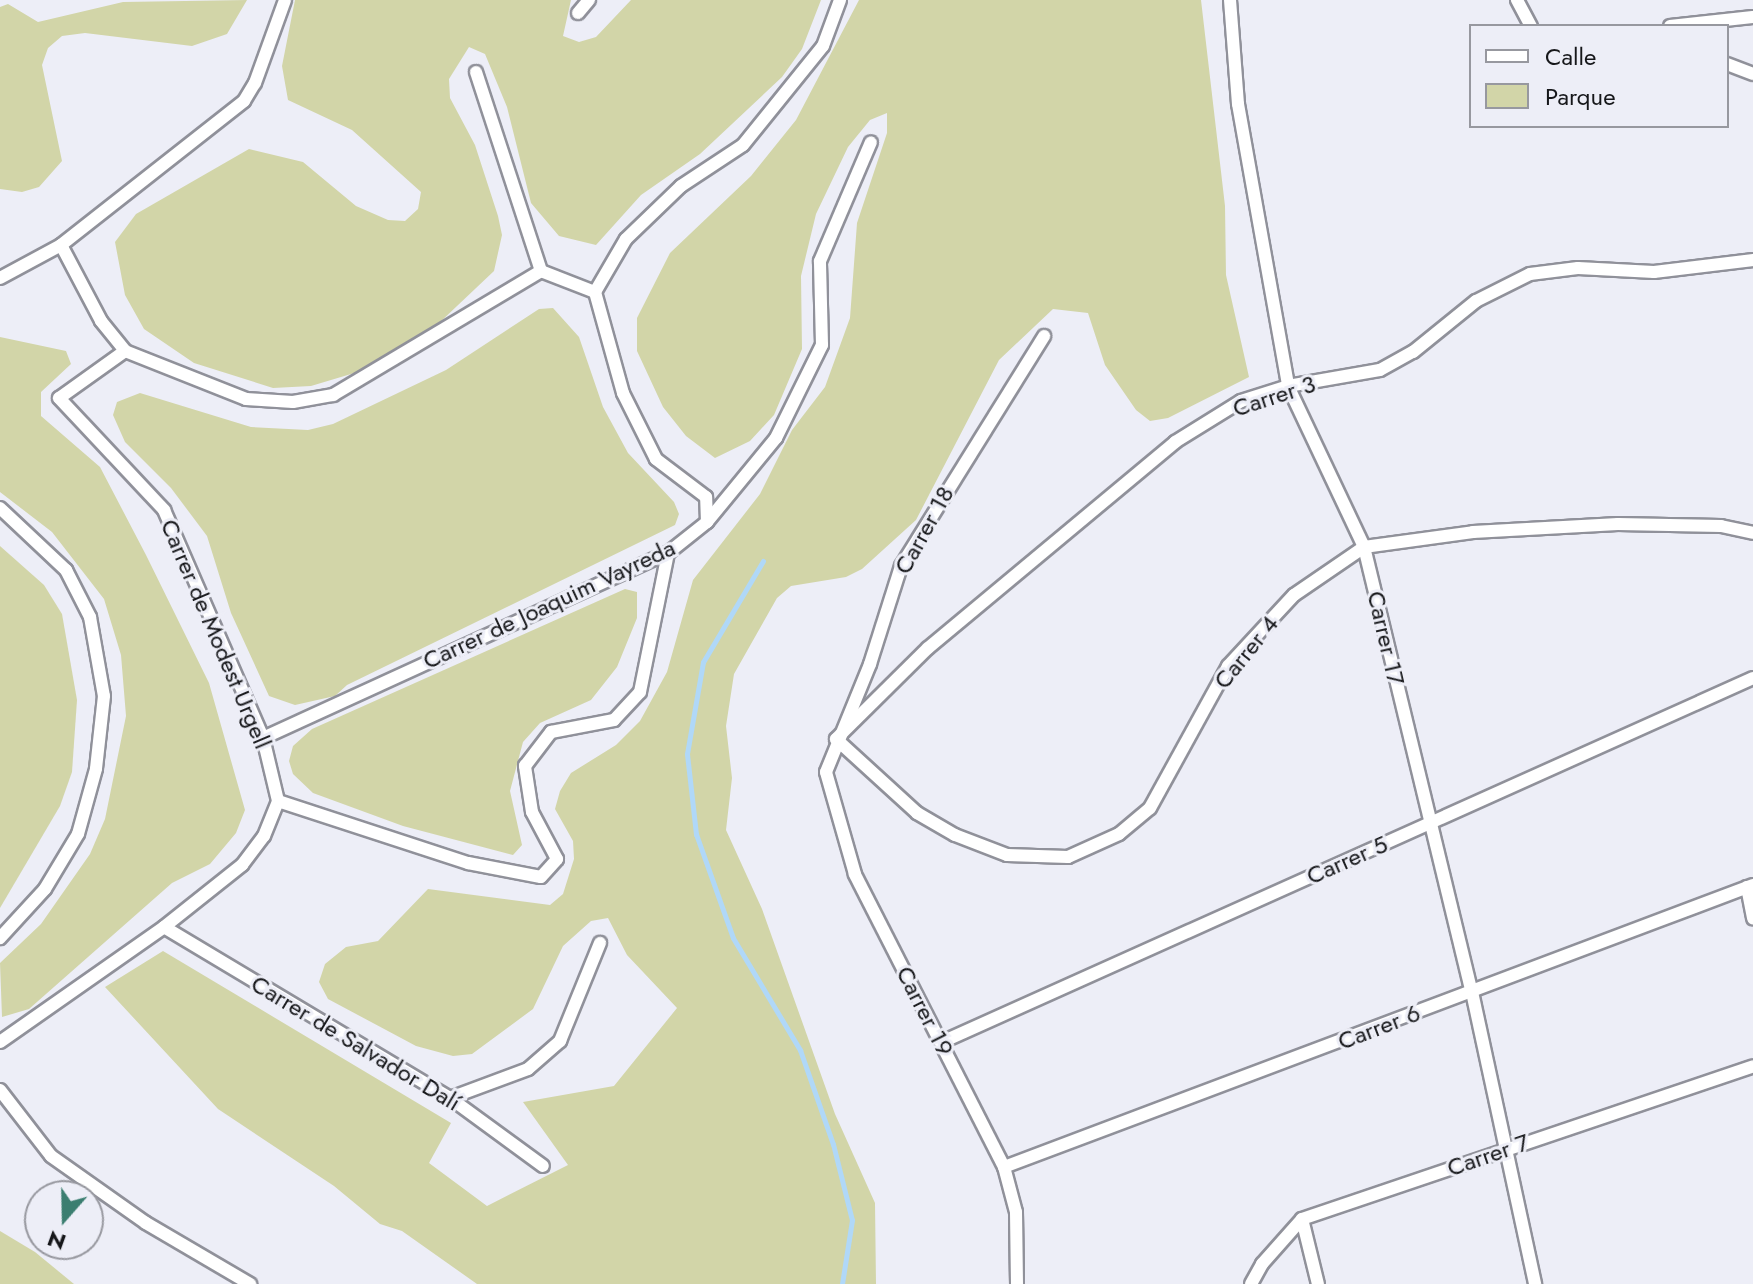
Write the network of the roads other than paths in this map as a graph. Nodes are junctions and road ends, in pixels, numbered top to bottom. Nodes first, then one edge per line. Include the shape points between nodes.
1 (285, 0) edge
2 (589, 0) edge
3 (840, 0) edge
4 (1230, 0) edge
5 (1517, 0) edge
6 (578, 13) dead end
7 (1753, 17) edge
8 (1530, 24) edge
9 (1688, 24) edge
10 (1729, 65) edge
11 (476, 72) dead end
12 (1753, 74) edge
13 (871, 142) dead end
14 (61, 245) junction
15 (1753, 260) edge
16 (541, 271) junction
17 (0, 278) edge
18 (595, 292) junction
19 (1044, 336) dead end
20 (125, 351) junction
21 (1288, 386) junction
22 (0, 508) edge
23 (707, 522) junction
24 (1753, 533) edge
25 (1364, 547) junction
26 (668, 553) junction
27 (1753, 678) edge
28 (263, 738) junction
29 (836, 739) junction
30 (278, 801) junction
31 (1429, 823) junction
32 (1750, 886) edge
33 (1753, 918) edge
34 (164, 927) junction
35 (0, 938) edge
36 (600, 943) dead end
37 (1472, 992) junction
38 (0, 1042) edge
39 (942, 1042) junction
40 (1753, 1066) edge
41 (0, 1090) edge
42 (450, 1098) junction
43 (1504, 1149) junction
44 (543, 1166) dead end
45 (1004, 1167) junction
46 (1302, 1219) junction
47 (250, 1284) edge
48 (1017, 1284) edge
49 (1251, 1284) edge
50 (1318, 1284) edge
51 (1535, 1284) edge

1 - 14 street via 244,101
2 - 6 street
3 - 18 street via 823,46 743,145 681,186 626,239
4 - 21 street, Carrer 17 via 1238,104
5 - 8 street
7 - 9 street
10 - 12 street
11 - 16 street
13 - 23 street, Carrer de Joaquim Vayreda via 820,261 822,345 776,438
14 - 17 street
14 - 20 street via 101,321
15 - 21 street, Carrer 3 via 1654,272 1578,268 1530,274 1476,301 1413,352 1380,370
16 - 18 street
16 - 20 street via 333,395 293,402 246,399
18 - 23 street via 623,393 656,459 706,497
19 - 29 street, Carrer 18 via 901,566 870,664
20 - 28 street, Carrer de Modest Urgell via 59,398 164,510
21 - 25 street, Carrer 17
21 - 29 street, Carrer 3 via 1241,401 1175,442 928,648
22 - 35 street via 66,570 90,617 104,696 96,769 78,834 45,889
23 - 26 street, Carrer de Joaquim Vayreda
24 - 25 street, Carrer 4 via 1721,526 1618,524 1473,532
25 - 29 street, Carrer 4 via 1294,595 1228,666 1150,808 1119,834 1068,857 1007,855 955,835 917,813
25 - 31 street, Carrer 17
26 - 28 street, Carrer de Joaquim Vayreda
26 - 30 street via 640,692 614,720 551,732 525,766 532,812 557,859 541,877 468,863
27 - 31 street, Carrer 5
28 - 30 street, Carrer de Modest Urgell
29 - 39 street, Carrer 19 via 826,772 855,874
30 - 34 street via 264,836 242,865
31 - 37 street, Carrer 17
31 - 39 street, Carrer 5
32 - 33 street
32 - 37 street, Carrer 6
34 - 38 street
34 - 42 street, Carrer de Salvador Dalí
36 - 42 street via 560,1041 528,1069
37 - 43 street, Carrer 17
37 - 45 street, Carrer 6
39 - 45 street, Carrer 19
40 - 43 street, Carrer 7
41 - 47 street via 51,1156 146,1223
42 - 44 street, Carrer de Salvador Dalí
43 - 46 street, Carrer 7
43 - 51 street, Carrer 17
45 - 48 street, Carrer 19 via 1016,1212
46 - 49 street, Carrer 7
46 - 50 street

